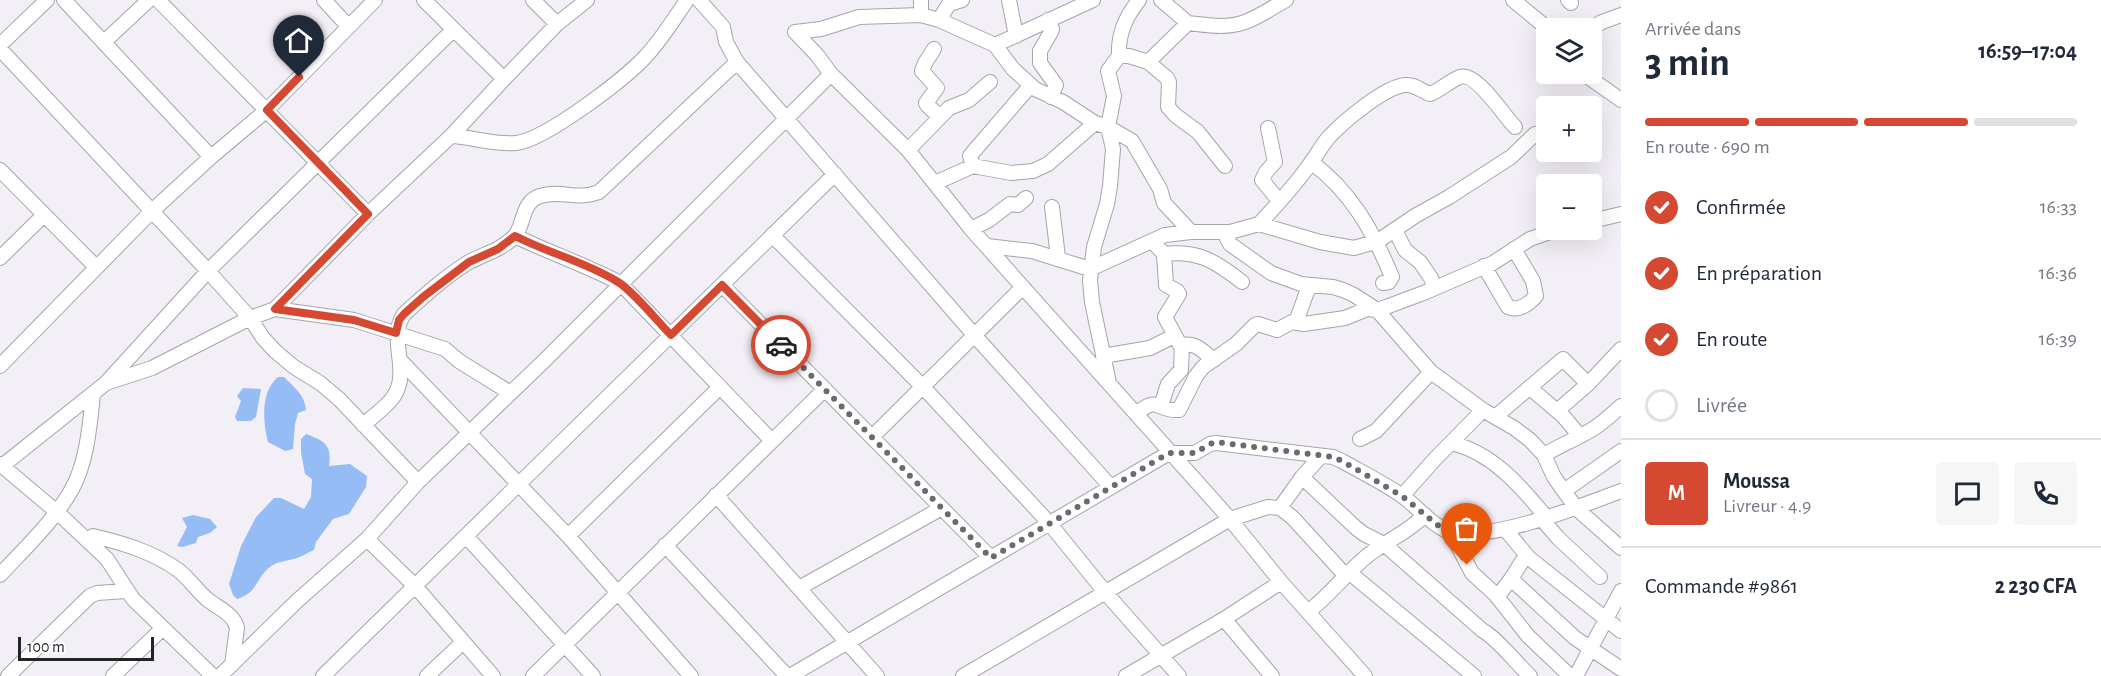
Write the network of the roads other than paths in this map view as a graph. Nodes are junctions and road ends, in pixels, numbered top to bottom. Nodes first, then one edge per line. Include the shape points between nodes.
1 (47, 0) edge
2 (64, 0) edge
3 (149, 0) edge
4 (158, 0) edge
5 (324, 0) edge
6 (375, 0) edge
7 (424, 0) edge
8 (533, 0) edge
9 (587, 0) edge
10 (687, 0) edge
11 (699, 0) edge
12 (921, 0) edge
13 (962, 0) edge
14 (1009, 0) edge
15 (1138, 0) edge
16 (1161, 0) edge
17 (1286, 0) edge
18 (1513, 0) edge
19 (1088, 1) edge
20 (1620, 8) edge
21 (921, 15) junction
22 (1536, 19) edge
23 (939, 20) junction
24 (1048, 20) junction
25 (1602, 22) edge
26 (1188, 23) junction
27 (557, 24) junction
28 (348, 26) junction
29 (453, 30) junction
30 (1016, 36) junction
31 (104, 42) junction
32 (995, 45) junction
33 (0, 47) edge
34 (934, 49) dead end
35 (1119, 56) junction
36 (737, 62) junction
37 (1148, 62) junction
38 (831, 74) junction
39 (504, 79) junction
40 (990, 82) dead end
41 (1600, 84) edge
42 (1031, 85) junction
43 (1620, 96) edge
44 (1050, 97) junction
45 (267, 110) junction
46 (940, 117) junction
47 (787, 119) junction
48 (1102, 125) junction
49 (1515, 127) dead end
50 (1269, 128) dead end
51 (1536, 134) edge
52 (451, 136) junction
53 (908, 150) junction
54 (211, 157) junction
55 (317, 162) junction
56 (1311, 162) junction
57 (973, 166) junction
58 (1225, 166) dead end
59 (0, 170) edge
60 (836, 174) junction
61 (935, 183) junction
62 (1026, 198) dead end
63 (1280, 201) junction
64 (1052, 207) dead end
65 (152, 211) junction
66 (368, 214) junction
67 (1621, 214) edge
68 (45, 215) junction
69 (1602, 219) edge
70 (1259, 224) junction
71 (971, 229) junction
72 (1395, 231) junction
73 (1191, 232) junction
74 (1224, 232) junction
75 (772, 235) junction
76 (515, 236) junction
77 (1536, 237) edge
78 (1152, 242) junction
79 (1378, 242) junction
80 (987, 246) junction
81 (1514, 249) junction
82 (1164, 254) junction
83 (1058, 257) junction
84 (0, 258) edge
85 (1484, 266) junction
86 (96, 267) junction
87 (1090, 269) junction
88 (208, 271) junction
89 (1242, 282) dead end
90 (620, 283) junction
91 (1383, 283) dead end
92 (722, 285) junction
93 (1309, 286) junction
94 (1023, 287) junction
95 (1435, 288) junction
96 (275, 309) junction
97 (1377, 310) junction
98 (250, 318) junction
99 (1296, 322) junction
100 (396, 333) junction
101 (671, 335) junction
102 (975, 336) junction
103 (1178, 340) junction
104 (1621, 349) edge
105 (6, 353) edge
106 (1103, 356) junction
107 (1214, 360) junction
108 (401, 362) junction
109 (0, 366) edge
110 (1431, 372) junction
111 (106, 383) junction
112 (1588, 384) junction
113 (1109, 385) junction
114 (720, 387) junction
115 (923, 387) junction
116 (1530, 388) junction
117 (825, 389) junction
118 (509, 392) junction
119 (93, 394) junction
120 (1161, 406) junction
121 (1621, 406) edge
122 (1557, 411) junction
123 (1136, 414) junction
124 (1489, 414) junction
125 (363, 425) junction
126 (468, 433) junction
127 (1580, 436) junction
128 (872, 437) junction
129 (1360, 439) dead end
130 (772, 441) junction
131 (1450, 443) junction
132 (1621, 451) edge
133 (1169, 453) junction
134 (1544, 455) junction
135 (1321, 456) junction
136 (1, 465) edge
137 (1302, 477) junction
138 (418, 482) junction
139 (519, 485) junction
140 (1111, 487) junction
141 (1564, 491) junction
142 (1621, 491) edge
143 (716, 495) junction
144 (1402, 496) junction
145 (942, 508) junction
146 (1280, 508) junction
147 (1576, 508) junction
148 (57, 512) junction
149 (1425, 515) junction
150 (1544, 517) junction
151 (1230, 519) junction
152 (1050, 524) junction
153 (1505, 529) junction
154 (1450, 531) junction
155 (93, 536) dead end
156 (466, 536) junction
157 (568, 536) junction
158 (367, 539) junction
159 (1384, 544) junction
160 (665, 545) junction
161 (1621, 548) edge
162 (1526, 555) junction
163 (991, 558) junction
164 (0, 574) edge
165 (1348, 575) junction
166 (1600, 577) dead end
167 (1511, 579) junction
168 (1281, 582) junction
169 (415, 586) junction
170 (799, 588) junction
171 (126, 591) junction
172 (1621, 591) edge
173 (1105, 592) junction
174 (618, 593) junction
175 (1497, 597) junction
176 (1308, 612) junction
177 (1224, 619) junction
178 (1607, 619) junction
179 (163, 628) junction
180 (1621, 631) edge
181 (463, 642) junction
182 (847, 642) junction
183 (566, 645) junction
184 (1591, 649) junction
185 (1161, 655) junction
186 (232, 665) junction
187 (0, 667) edge
188 (1621, 669) edge
189 (9, 676) edge
190 (114, 676) edge
191 (213, 676) edge
192 (220, 676) edge
193 (323, 676) edge
194 (427, 676) edge
195 (494, 676) edge
196 (533, 676) edge
197 (593, 676) edge
198 (690, 676) edge
199 (789, 676) edge
200 (877, 676) edge
201 (963, 676) edge
202 (1126, 676) edge
203 (1179, 676) edge
204 (1272, 676) edge
205 (1365, 676) edge
206 (1474, 676) edge
207 (1530, 676) edge
208 (1570, 676) edge
209 (1576, 676) edge

1 - 33 street
2 - 31 street
3 - 31 street
4 - 45 street
5 - 28 street
6 - 28 street
7 - 29 street
8 - 27 street
9 - 27 street
10 - 52 street via 645,58 585,106 536,137 516,143
11 - 36 street via 723,27
12 - 21 street
13 - 23 street via 949,4
14 - 30 street
15 - 35 street via 1120,32
16 - 26 street
17 - 26 street via 1237,24
18 - 22 street
19 - 24 street
20 - 25 street
21 - 23 street
21 - 38 street via 859,17 795,32
23 - 32 street
24 - 30 street
24 - 44 street via 1052,33 1039,54 1041,67 1056,85
26 - 37 street
27 - 39 street
28 - 45 street
29 - 39 street
29 - 55 street
30 - 32 street
31 - 54 street
32 - 42 street
33 - 65 street
34 - 46 street via 922,71 937,88 926,103
35 - 37 street
35 - 48 street via 1108,71 1114,96
36 - 47 street
36 - 76 street via 599,192 587,197 555,193 529,203
37 - 58 street via 1169,82 1168,107 1203,137
38 - 47 street
38 - 53 street
39 - 52 street
40 - 46 street
41 - 43 street
42 - 44 street
42 - 57 street via 970,156
44 - 48 street
45 - 54 street
45 - 55 street
46 - 53 street
47 - 60 street
47 - 90 street
48 - 57 street via 1033,171 1011,173
48 - 73 street via 1136,144 1164,203
48 - 87 street via 1113,149 1110,186
49 - 56 street via 1470,78 1459,77 1430,93 1406,85 1395,87 1365,106 1331,135
50 - 63 street via 1275,162 1262,180
51 - 72 street via 1510,157
52 - 66 street
53 - 61 street
54 - 65 street
55 - 66 street
55 - 88 street
56 - 63 street
56 - 79 street via 1345,193
57 - 61 street
59 - 68 street
60 - 75 street
60 - 102 street
61 - 71 street
62 - 71 street
63 - 70 street
64 - 83 street
65 - 86 street
65 - 88 street
66 - 96 street
67 - 69 street
68 - 84 street
68 - 86 street
70 - 74 street
70 - 79 street via 1346,247
71 - 80 street
72 - 79 street
72 - 95 street
73 - 74 street
73 - 78 street
74 - 93 street via 1230,244 1270,273
75 - 92 street
75 - 115 street
76 - 90 street
76 - 100 street via 469,262 423,297 399,320
77 - 81 street
78 - 82 street
78 - 87 street
79 - 91 street via 1392,277
80 - 83 street
80 - 94 street
81 - 85 street
81 - 85 street via 1533,281 1536,296 1527,304 1508,308
82 - 89 street via 1206,257
82 - 103 street via 1166,285 1179,294 1165,317
83 - 87 street
85 - 95 street
86 - 105 street
87 - 106 street via 1090,291
88 - 98 street
88 - 111 street
90 - 101 street
90 - 118 street
92 - 101 street
92 - 117 street
93 - 97 street via 1343,290
93 - 99 street
94 - 102 street
94 - 113 street
95 - 97 street
96 - 98 street
96 - 100 street via 354,320
97 - 99 street via 1367,309 1345,318
97 - 110 street
98 - 111 street via 152,368
98 - 125 street via 275,351 320,383
99 - 107 street via 1276,330 1255,325
100 - 108 street
100 - 118 street via 445,349
101 - 114 street
101 - 139 street
102 - 115 street
102 - 140 street
103 - 106 street
103 - 107 street via 1194,344
103 - 120 street via 1180,370 1168,384
104 - 112 street
105 - 109 street
106 - 113 street
107 - 120 street via 1196,376 1179,410
108 - 125 street via 394,396
108 - 126 street
110 - 124 street
110 - 129 street via 1376,431
111 - 119 street
112 - 116 street via 1563,359
112 - 122 street
113 - 123 street
114 - 130 street
114 - 157 street
115 - 128 street
115 - 152 street
116 - 122 street
116 - 124 street
117 - 128 street
117 - 130 street
118 - 126 street
119 - 136 street
119 - 148 street via 87,442 72,487
120 - 123 street via 1146,405
121 - 127 street
122 - 127 street
123 - 133 street
124 - 131 street
124 - 134 street via 1530,440
125 - 138 street
126 - 138 street
126 - 139 street
127 - 134 street
128 - 145 street
130 - 143 street
131 - 144 street
131 - 150 street via 1493,462
132 - 141 street
133 - 135 street via 1195,453 1216,442
133 - 140 street
133 - 151 street
134 - 141 street
135 - 137 street
135 - 144 street via 1342,461
136 - 148 street
137 - 146 street
137 - 159 street via 1364,534
138 - 158 street
139 - 156 street
139 - 157 street
140 - 152 street
141 - 147 street
142 - 147 street
143 - 160 street
143 - 170 street
144 - 149 street
145 - 163 street
145 - 170 street
146 - 151 street via 1268,507
146 - 165 street
147 - 150 street
147 - 161 street
148 - 164 street
148 - 171 street via 107,559
149 - 154 street
149 - 159 street via 1409,530
150 - 153 street
150 - 166 street via 1558,538
151 - 168 street
151 - 173 street
152 - 163 street
152 - 173 street
153 - 154 street via 1476,534
153 - 162 street
154 - 175 street via 1472,573
155 - 186 street via 131,545 179,570 227,613 237,628
156 - 169 street
156 - 183 street
157 - 174 street
158 - 169 street
158 - 186 street
159 - 165 street
159 - 207 street via 1491,634
160 - 174 street
160 - 199 street
162 - 167 street
162 - 178 street
163 - 182 street
165 - 176 street
165 - 206 street
167 - 175 street
167 - 184 street
168 - 176 street
168 - 177 street
169 - 181 street
169 - 193 street
170 - 182 street
171 - 179 street
171 - 189 street via 90,596
172 - 178 street
173 - 185 street
173 - 201 street
174 - 183 street
174 - 198 street
175 - 208 street via 1528,636
176 - 205 street
177 - 185 street
177 - 204 street
178 - 180 street
178 - 184 street
179 - 190 street
179 - 191 street
181 - 194 street
181 - 195 street
182 - 199 street
182 - 200 street
183 - 196 street
183 - 197 street
184 - 188 street
184 - 209 street
185 - 202 street
185 - 203 street
186 - 192 street
187 - 189 street

